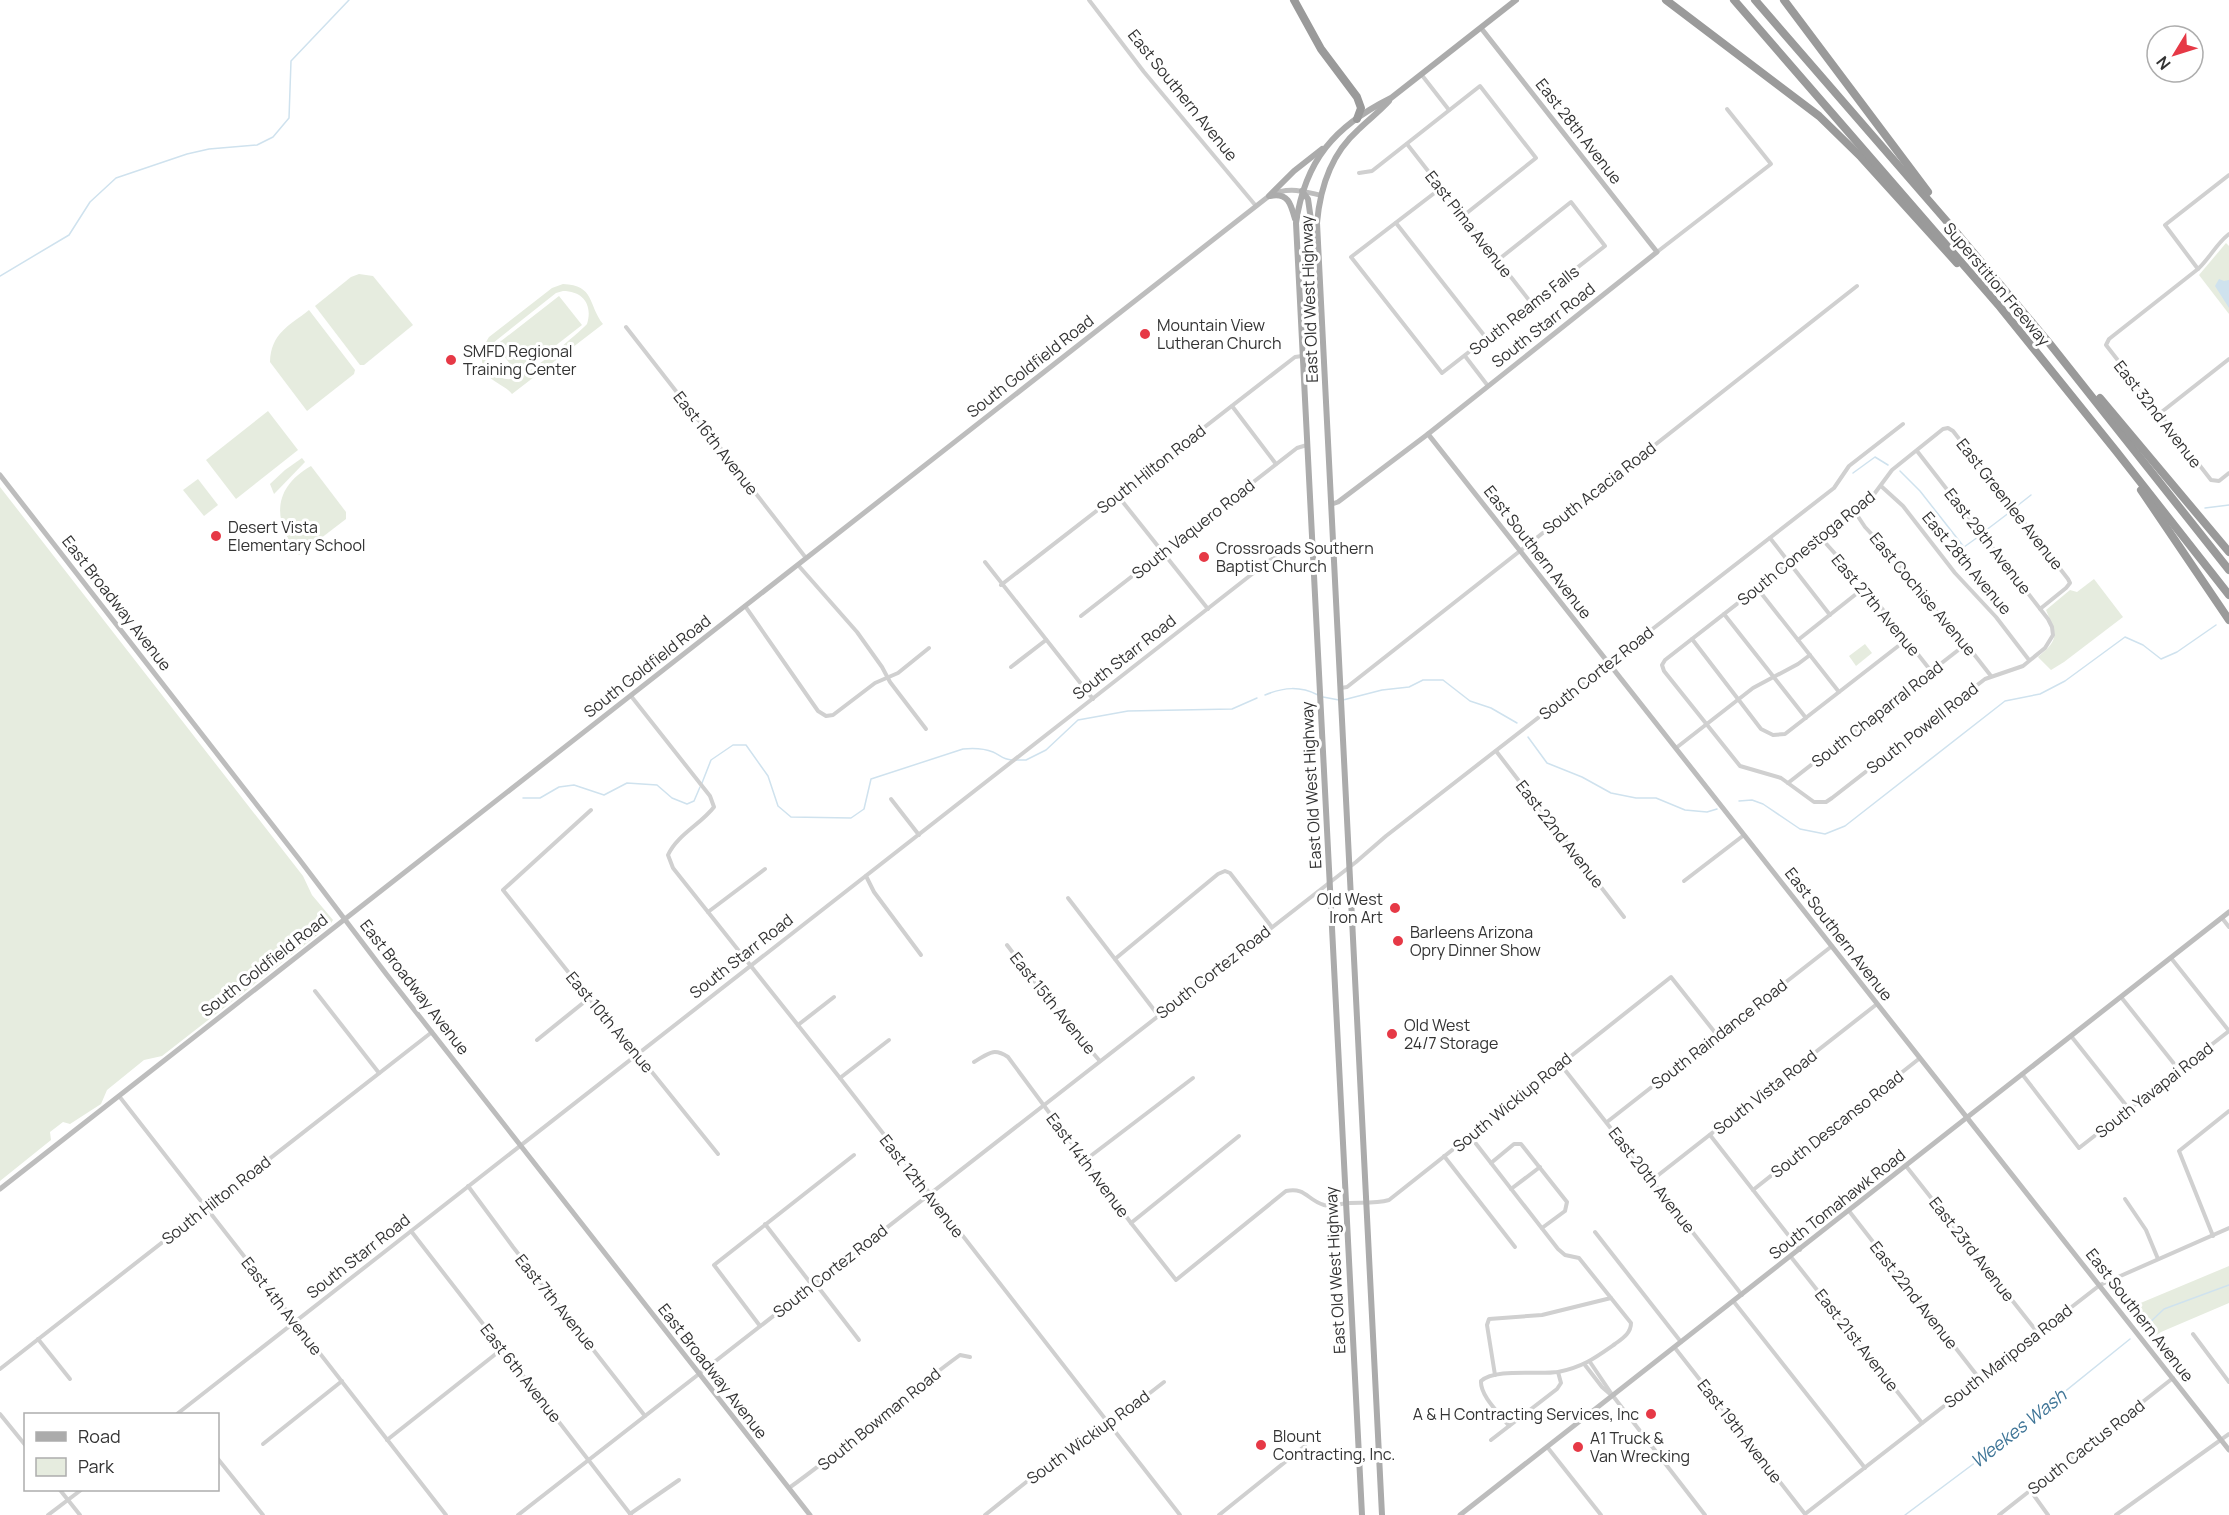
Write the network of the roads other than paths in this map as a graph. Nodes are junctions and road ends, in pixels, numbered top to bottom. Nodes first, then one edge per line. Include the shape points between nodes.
1 (1089, 0) edge
2 (1294, 0) edge
3 (1516, 0) edge
4 (1666, 0) edge
5 (1734, 0) edge
6 (1755, 0) edge
7 (1784, 0) edge
8 (1481, 27) junction
9 (1421, 74) junction
10 (1391, 98) junction
11 (1727, 109) dead end
12 (1449, 110) junction
13 (1358, 118) junction
14 (1332, 141) junction
15 (1407, 144) junction
16 (1359, 173) dead end
17 (2229, 175) edge
18 (1441, 188) junction
19 (1302, 191) junction
20 (1320, 195) junction
21 (1269, 196) junction
22 (1256, 207) junction
23 (1463, 216) junction
24 (1296, 223) junction
25 (1396, 223) junction
26 (1956, 232) junction
27 (2229, 234) edge
28 (1657, 252) junction
29 (1498, 260) junction
30 (1319, 265) junction
31 (2198, 269) junction
32 (1857, 286) dead end
33 (1532, 304) junction
34 (2000, 307) junction
35 (626, 327) dead end
36 (1486, 339) junction
37 (2050, 344) junction
38 (1302, 356) junction
39 (1465, 356) junction
40 (2229, 359) edge
41 (1488, 386) junction
42 (1232, 406) junction
43 (2159, 414) junction
44 (1904, 424) dead end
45 (1948, 428) joint
46 (1428, 434) junction
47 (1307, 445) junction
48 (1917, 451) junction
49 (2116, 451) junction
50 (1276, 464) junction
51 (2229, 473) edge
52 (0, 475) edge
53 (1881, 486) junction
54 (1118, 496) junction
55 (1332, 504) junction
56 (1855, 512) junction
57 (1770, 538) junction
58 (1821, 538) junction
59 (1334, 549) junction
60 (1312, 550) junction
61 (1520, 550) junction
62 (2229, 552) edge
63 (1162, 553) junction
64 (806, 559) junction
65 (984, 562) dead end
66 (1790, 563) junction
67 (798, 565) junction
68 (2229, 570) edge
69 (1001, 585) junction
70 (1757, 588) junction
71 (1865, 588) junction
72 (2229, 595) edge
73 (745, 606) junction
74 (1208, 609) junction
75 (2040, 609) junction
76 (1725, 614) junction
77 (1830, 615) junction
78 (1081, 616) dead end
79 (2229, 620) edge
80 (2052, 635) joint
81 (1692, 639) junction
82 (1046, 640) junction
83 (1798, 640) junction
84 (1906, 640) junction
85 (1966, 644) junction
86 (930, 648) dead end
87 (1810, 655) junction
88 (2029, 660) junction
89 (1608, 663) junction
90 (1011, 667) dead end
91 (1931, 671) junction
92 (1773, 676) junction
93 (1991, 676) junction
94 (888, 677) junction
95 (1341, 688) junction
96 (1839, 692) junction
97 (631, 696) junction
98 (1093, 699) junction
99 (1738, 699) junction
100 (1806, 718) junction
101 (1706, 724) junction
102 (926, 729) dead end
103 (1676, 748) junction
104 (1496, 751) junction
105 (1788, 783) junction
106 (891, 799) dead end
107 (591, 810) dead end
108 (919, 835) junction
109 (1744, 835) junction
110 (1349, 867) junction
111 (765, 869) dead end
112 (866, 876) junction
113 (1329, 881) junction
114 (1684, 881) dead end
115 (1068, 898) dead end
116 (708, 912) junction
117 (2229, 912) edge
118 (1624, 917) dead end
119 (2222, 918) junction
120 (345, 919) junction
121 (1271, 927) junction
122 (2229, 927) edge
123 (1007, 945) dead end
124 (1832, 946) junction
125 (921, 955) dead end
126 (2171, 958) junction
127 (1116, 959) junction
128 (751, 965) junction
129 (315, 991) dead end
130 (834, 997) dead end
131 (2121, 997) junction
132 (588, 999) junction
133 (1877, 1004) junction
134 (1158, 1014) junction
135 (798, 1025) junction
136 (2229, 1031) edge
137 (432, 1032) junction
138 (1717, 1035) junction
139 (2071, 1036) junction
140 (537, 1040) dead end
141 (890, 1040) dead end
142 (636, 1055) junction
143 (1920, 1058) junction
144 (1099, 1060) junction
145 (974, 1062) dead end
146 (1561, 1065) junction
147 (2179, 1070) junction
148 (379, 1073) junction
149 (2022, 1074) junction
150 (840, 1078) junction
151 (1193, 1078) dead end
152 (119, 1096) junction
153 (1043, 1105) junction
154 (2129, 1109) junction
155 (2229, 1111) edge
156 (1967, 1118) junction
157 (1607, 1122) junction
158 (1710, 1135) junction
159 (1239, 1136) dead end
160 (1470, 1136) junction
161 (521, 1146) junction
162 (718, 1154) dead end
163 (854, 1155) dead end
164 (1444, 1156) junction
165 (1084, 1161) junction
166 (1491, 1163) junction
167 (1906, 1166) junction
168 (1540, 1167) junction
169 (1652, 1179) junction
170 (468, 1186) junction
171 (0, 1189) edge
172 (1511, 1189) junction
173 (1753, 1190) junction
174 (928, 1194) junction
175 (2125, 1199) dead end
176 (1345, 1203) junction
177 (1366, 1203) junction
178 (206, 1208) junction
179 (1849, 1211) junction
180 (1131, 1223) junction
181 (765, 1224) junction
182 (1542, 1228) junction
183 (2229, 1228) edge
184 (411, 1231) junction
185 (1595, 1232) dead end
186 (2213, 1236) junction
187 (1515, 1247) dead end
188 (1800, 1250) junction
189 (1791, 1257) junction
190 (2158, 1259) junction
191 (814, 1284) junction
192 (2100, 1285) junction
193 (1742, 1296) junction
194 (1611, 1298) junction
195 (1734, 1302) junction
196 (295, 1322) junction
197 (760, 1326) junction
198 (2038, 1333) junction
199 (2193, 1335) dead end
200 (38, 1339) junction
201 (859, 1340) dead end
202 (1682, 1343) junction
203 (1675, 1347) junction
204 (502, 1349) junction
205 (970, 1357) dead end
206 (1588, 1364) junction
207 (0, 1369) edge
208 (1558, 1372) junction
209 (699, 1374) junction
210 (1495, 1375) junction
211 (70, 1378) dead end
212 (1979, 1378) junction
213 (2173, 1378) junction
214 (342, 1381) junction
215 (1164, 1382) dead end
216 (2229, 1382) edge
217 (1613, 1396) junction
218 (180, 1413) edge
219 (0, 1414) edge
220 (645, 1416) junction
221 (1922, 1423) junction
222 (1108, 1424) junction
223 (1509, 1426) junction
224 (2229, 1434) edge
225 (387, 1440) junction
226 (1491, 1440) dead end
227 (2221, 1440) junction
228 (24, 1444) edge
229 (263, 1444) dead end
230 (1305, 1446) dead end
231 (1548, 1448) junction
232 (2229, 1450) edge
233 (219, 1460) edge
234 (588, 1460) junction
235 (1865, 1468) junction
236 (679, 1480) dead end
237 (789, 1488) junction
238 (2030, 1490) junction
239 (61, 1491) edge
240 (80, 1491) edge
241 (68, 1500) junction
242 (1806, 1514) edge
243 (48, 1515) edge
244 (80, 1515) edge
245 (263, 1515) edge
246 (446, 1515) edge
247 (518, 1515) edge
248 (631, 1515) edge
249 (810, 1515) edge
250 (985, 1515) edge
251 (1180, 1515) edge
252 (1219, 1515) edge
253 (1362, 1515) edge
254 (1382, 1515) edge
255 (1460, 1515) edge
256 (1601, 1515) edge
257 (1705, 1515) edge
258 (1999, 1515) edge
259 (2048, 1515) edge
260 (2116, 1515) edge

1 - 22 street, East Southern Avenue
2 - 13 highway via 1321,49 1357,97 1361,108
3 - 8 main road
4 - 34 highway via 1819,116
5 - 34 highway, Superstition Freeway
6 - 26 highway, Superstition Freeway
7 - 26 highway
8 - 9 main road
8 - 28 main road, East 28th Avenue
9 - 10 main road
9 - 12 street
10 - 13 main road, East Old West Highway
10 - 20 main road, East Old West Highway via 1347,141 1330,168
11 - 28 street, South Starr Road via 1771,164
12 - 15 street
12 - 23 street via 1479,86 1536,158
13 - 14 main road, East Old West Highway
14 - 19 main road, East Old West Highway via 1314,164
14 - 21 main road
15 - 16 street via 1372,171
15 - 18 street, East Pima Avenue
17 - 31 street via 2165,225
18 - 23 street, East Pima Avenue
18 - 25 street
19 - 20 main road, South Goldfield Road
19 - 21 main road, South Goldfield Road via 1287,189
19 - 24 main road, East Old West Highway
19 - 30 main road via 1309,204
20 - 30 main road, East Old West Highway
21 - 22 main road, South Goldfield Road
21 - 24 main road via 1281,195 1288,200
22 - 64 main road, South Goldfield Road
23 - 29 street, East Pima Avenue
24 - 38 main road, East Old West Highway
25 - 36 street
25 - 39 street, South Reams Falls via 1351,257 1442,373
26 - 37 highway, Superstition Freeway
27 - 31 street via 2217,243
28 - 41 main road, South Starr Road
29 - 33 street, East Pima Avenue
29 - 33 street, South Reams Falls via 1571,202 1605,246
30 - 55 main road, East Old West Highway
31 - 43 street, East 32nd Avenue via 2106,343
32 - 61 street, South Acacia Road
33 - 36 street, South Reams Falls
34 - 49 highway, Superstition Freeway
35 - 64 street, East 16th Avenue
36 - 39 street, South Reams Falls
37 - 62 highway
37 - 68 highway, Superstition Freeway
38 - 42 street, South Hilton Road via 1295,357
38 - 47 main road, East Old West Highway
39 - 41 street
40 - 43 street
41 - 46 main road, South Starr Road
42 - 50 street
42 - 54 street, South Hilton Road
43 - 51 street, East 32nd Avenue via 2210,479 2215,482
44 - 57 street, South Cortez Road via 1849,466 1834,488
45 - 48 street, South Conestoga Road
45 - 75 street, East Greenlee Avenue via 2070,583
46 - 55 main road, South Starr Road
46 - 61 main road, East Southern Avenue
47 - 50 street, South Vaquero Road
47 - 60 main road, East Old West Highway
48 - 53 street, South Conestoga Road via 1892,470
48 - 75 street, East 29th Avenue
49 - 72 highway, Superstition Freeway
49 - 79 highway
50 - 63 street, South Vaquero Road
52 - 120 main road, East Broadway Avenue
53 - 56 street, South Conestoga Road
53 - 88 street, East 28th Avenue via 1903,506
54 - 63 street
54 - 69 street, South Hilton Road
55 - 59 main road, East Old West Highway
56 - 58 street, South Conestoga Road
56 - 85 street, East Cochise Avenue
57 - 66 street
57 - 89 street, South Cortez Road
58 - 66 street, South Conestoga Road
58 - 71 street, East 27th Avenue
59 - 60 street, South Starr Road
59 - 95 main road, East Old West Highway
60 - 74 street, South Starr Road via 1276,556
60 - 113 main road, East Old West Highway
61 - 89 main road, East Southern Avenue
61 - 95 street, South Acacia Road
63 - 74 street
63 - 78 street, South Vaquero Road
64 - 67 main road, South Goldfield Road
65 - 69 street
66 - 70 street, South Conestoga Road
66 - 77 street
67 - 73 main road, South Goldfield Road
67 - 94 street via 857,632
69 - 82 street
70 - 76 street, South Conestoga Road
70 - 83 street
71 - 77 street
71 - 84 street, East 27th Avenue
73 - 94 street via 826,716
73 - 97 main road, South Goldfield Road
74 - 98 street, South Starr Road
75 - 80 street, East 29th Avenue via 2052,627
76 - 81 street, South Conestoga Road
76 - 92 street
77 - 83 street
80 - 88 street, South Powell Road via 2045,648
81 - 99 street
81 - 101 street, South Conestoga Road via 1662,665
82 - 90 street
82 - 98 street
83 - 87 street
84 - 91 street, East 27th Avenue
84 - 96 street
85 - 91 street, South Chaparral Road
85 - 93 street, East Cochise Avenue
86 - 94 street
87 - 92 street
87 - 96 street
88 - 93 street, South Powell Road via 2016,669
89 - 103 main road, East Southern Avenue
89 - 104 street, South Cortez Road
91 - 105 street, South Chaparral Road
92 - 99 street
92 - 100 street
93 - 105 street, South Powell Road via 1832,798 1809,800
94 - 102 street
95 - 110 main road, East Old West Highway
96 - 100 street
97 - 116 street, East 12th Avenue via 710,796 714,807 672,846 668,855 673,868
97 - 120 main road, South Goldfield Road
98 - 108 street, South Starr Road
99 - 100 street via 1761,729 1773,735 1785,734
99 - 101 street
101 - 103 street
101 - 105 street via 1740,766
103 - 109 main road, East Southern Avenue
104 - 110 street, South Cortez Road
104 - 118 street, East 22nd Avenue
106 - 108 street
107 - 132 street, East 10th Avenue via 503,890
108 - 112 street, South Starr Road
109 - 114 street
109 - 124 main road, East Southern Avenue
110 - 113 street, South Cortez Road
110 - 177 main road, East Old West Highway
111 - 116 street
112 - 125 street
112 - 128 street, South Starr Road
113 - 121 street, South Cortez Road
113 - 176 main road, East Old West Highway
115 - 127 street
116 - 128 street, East 12th Avenue
117 - 119 main road, South Tomahawk Road
119 - 122 street
119 - 126 main road, South Tomahawk Road
120 - 137 main road, East Broadway Avenue
120 - 152 main road, South Goldfield Road
121 - 127 street via 1225,871
121 - 134 street, South Cortez Road
123 - 144 street, East 15th Avenue
124 - 133 main road, East Southern Avenue
124 - 138 street, South Raindance Road
126 - 131 main road, South Tomahawk Road
126 - 136 street
127 - 134 street
128 - 135 street, East 12th Avenue
128 - 142 street, South Starr Road
129 - 148 street
130 - 135 street
131 - 139 main road, South Tomahawk Road
131 - 147 street
132 - 140 street
132 - 142 street, East 10th Avenue
133 - 143 main road, East Southern Avenue
133 - 158 street, South Vista Road
134 - 144 street, South Cortez Road
135 - 150 street, East 12th Avenue
136 - 147 street, South Yavapai Road
137 - 148 street, South Hilton Road
137 - 161 main road, East Broadway Avenue
138 - 146 street, South Wickiup Road via 1671,976
138 - 157 street, South Raindance Road
139 - 149 main road, South Tomahawk Road
139 - 154 street
141 - 150 street
142 - 161 street, South Starr Road
142 - 162 street, East 10th Avenue
143 - 156 main road, East Southern Avenue
143 - 173 street, South Descanso Road
144 - 153 street, South Cortez Road
145 - 153 street, East 14th Avenue via 999,1052 1008,1058
146 - 157 street, East 20th Avenue
146 - 160 street, South Wickiup Road
147 - 154 street, South Yavapai Road
148 - 178 street, South Hilton Road
149 - 154 street, South Yavapai Road via 2079,1148
149 - 156 main road, South Tomahawk Road
150 - 174 street, East 12th Avenue
151 - 165 street
152 - 171 main road, South Goldfield Road
152 - 178 street, East 4th Avenue
153 - 165 street, East 14th Avenue
153 - 174 street, South Cortez Road
155 - 186 street via 2179,1151
156 - 167 main road, South Tomahawk Road
156 - 192 main road, East Southern Avenue
157 - 169 street, East 20th Avenue
158 - 169 street, South Vista Road
158 - 173 street
159 - 180 street
160 - 164 street, South Wickiup Road
160 - 166 street
161 - 170 street, South Starr Road
161 - 209 main road, East Broadway Avenue
163 - 181 street
164 - 177 street, South Wickiup Road via 1389,1200
164 - 187 street
165 - 180 street, East 14th Avenue
166 - 168 street via 1514,1144 1521,1144
166 - 172 street
167 - 179 main road, South Tomahawk Road
167 - 198 street, East 23rd Avenue
168 - 172 street
168 - 182 street via 1568,1205
169 - 193 street, East 20th Avenue
170 - 184 street, South Starr Road
170 - 220 street, East 7th Avenue
172 - 182 street
173 - 188 street
174 - 191 street, South Cortez Road
174 - 222 street, East 12th Avenue
175 - 190 street via 2146,1230
176 - 177 street, South Wickiup Road
176 - 180 street, East 14th Avenue via 1323,1205 1302,1191 1286,1191 1176,1280
176 - 253 main road, East Old West Highway
177 - 254 main road, East Old West Highway
178 - 196 street, East 4th Avenue
178 - 200 street, South Hilton Road
179 - 188 main road, South Tomahawk Road
179 - 212 street, East 22nd Avenue
181 - 191 street
181 - 197 street via 714,1265
182 - 194 street via 1565,1255 1579,1258
183 - 186 street, South Mariposa Road
184 - 196 street, South Starr Road
184 - 204 street, East 6th Avenue
185 - 202 street
186 - 190 street, South Mariposa Road
188 - 189 main road, South Tomahawk Road
189 - 193 main road, South Tomahawk Road
189 - 221 street, East 21st Avenue
190 - 192 street, South Mariposa Road
191 - 197 street, South Cortez Road
191 - 201 street
192 - 198 street, South Mariposa Road
192 - 213 main road, East Southern Avenue
193 - 195 main road, South Tomahawk Road
194 - 206 street via 1631,1327
194 - 210 street via 1542,1315 1489,1319
195 - 202 main road, South Tomahawk Road
195 - 235 street
196 - 214 street, East 4th Avenue
196 - 218 street, South Starr Road
197 - 209 street, South Cortez Road
198 - 212 street, South Mariposa Road
199 - 216 street
200 - 207 street, South Hilton Road
200 - 211 street
202 - 203 main road, South Tomahawk Road
203 - 217 main road, South Tomahawk Road
203 - 242 street, East 19th Avenue
204 - 225 street
204 - 234 street, East 6th Avenue
205 - 237 street, South Bowman Road via 960,1355
206 - 208 street
206 - 217 street
208 - 210 street
208 - 223 street via 1561,1383 1557,1389
209 - 220 street, South Cortez Road
209 - 237 main road, East Broadway Avenue
210 - 223 street via 1481,1381 1481,1387
212 - 221 street, South Mariposa Road
213 - 227 main road, East Southern Avenue
213 - 238 street, South Cactus Road
214 - 225 street, East 4th Avenue
214 - 229 street
215 - 222 street, South Wickiup Road
217 - 231 main road, South Tomahawk Road
217 - 257 street
219 - 228 street
220 - 234 street, South Cortez Road
221 - 235 street, South Mariposa Road
222 - 250 street, South Wickiup Road via 1080,1439
222 - 251 street, East 12th Avenue
223 - 226 street
224 - 227 street
225 - 246 street, East 4th Avenue
227 - 232 main road, East Southern Avenue
227 - 260 street
230 - 252 street
231 - 255 main road, South Tomahawk Road
231 - 256 street
233 - 245 street
234 - 247 street, South Cortez Road
234 - 248 street, East 6th Avenue
235 - 242 street, South Mariposa Road
236 - 248 street
237 - 249 main road, East Broadway Avenue
238 - 258 street, South Cactus Road
238 - 259 street
239 - 241 street
240 - 241 street
241 - 243 street
241 - 244 street

